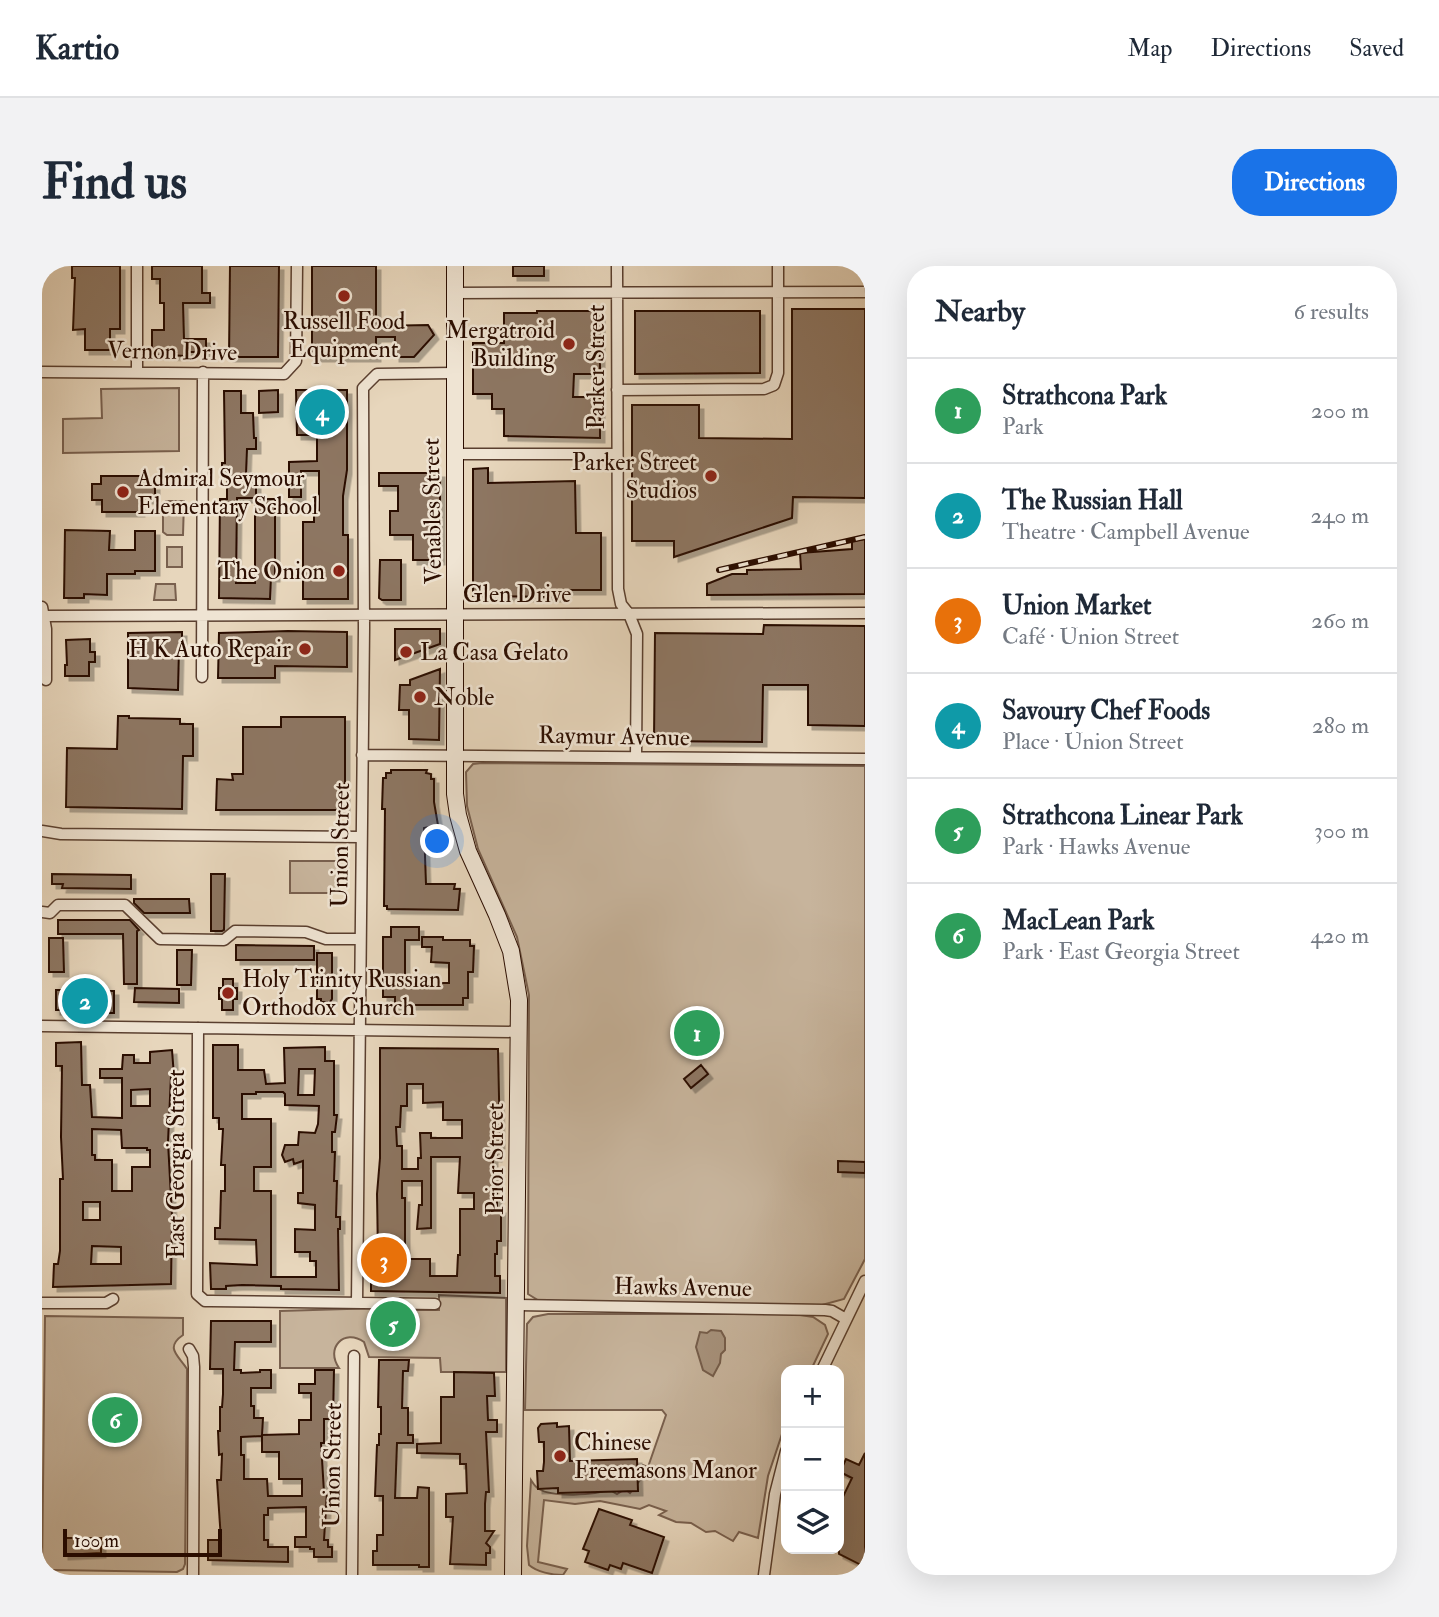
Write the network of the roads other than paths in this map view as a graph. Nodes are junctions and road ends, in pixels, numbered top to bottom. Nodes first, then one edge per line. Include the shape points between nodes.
1 (137, 266) edge
2 (297, 266) edge
3 (455, 266) edge
4 (617, 266) edge
5 (778, 266) edge
6 (617, 292) junction
7 (778, 292) junction
8 (865, 292) edge
9 (455, 293) junction
10 (42, 372) edge
11 (137, 372) junction
12 (203, 372) junction
13 (454, 373) junction
14 (617, 390) junction
15 (454, 454) junction
16 (617, 454) junction
17 (43, 613) edge
18 (865, 613) edge
19 (629, 614) junction
20 (364, 615) junction
21 (456, 615) junction
22 (203, 616) junction
23 (202, 677) dead end
24 (46, 680) dead end
25 (362, 755) junction
26 (455, 755) junction
27 (636, 757) junction
28 (865, 759) edge
29 (42, 831) edge
30 (360, 838) junction
31 (42, 912) edge
32 (360, 939) junction
33 (42, 1026) edge
34 (198, 1028) junction
35 (359, 1031) junction
36 (519, 1032) junction
37 (865, 1281) edge
38 (113, 1299) dead end
39 (42, 1303) edge
40 (357, 1303) junction
41 (435, 1304) dead end
42 (517, 1305) junction
43 (846, 1319) junction
44 (189, 1349) dead end
45 (354, 1356) dead end
46 (824, 1365) edge
47 (781, 1471) edge
48 (193, 1575) edge
49 (352, 1575) edge
50 (513, 1575) edge
51 (764, 1575) edge

1 - 11 street
2 - 12 street, Vernon Drive via 296,361 284,374
3 - 9 main road, Venables Street
4 - 6 street, Parker Street
5 - 7 street
6 - 7 street
6 - 9 street
6 - 14 street, Parker Street
7 - 8 street
7 - 14 street via 774,385 764,389
9 - 13 main road, Venables Street
10 - 11 street, Vernon Drive
11 - 12 street, Vernon Drive
12 - 22 street
13 - 15 main road, Venables Street
13 - 20 street, Union Street via 377,374 363,388
14 - 16 street, Parker Street
15 - 16 street
15 - 21 main road, Venables Street
16 - 19 street, Parker Street via 618,589
17 - 22 street, Glen Drive
17 - 24 street
18 - 19 street, Glen Drive
19 - 21 street, Glen Drive
19 - 27 street, Parker Street via 637,634
20 - 21 street, Glen Drive
20 - 22 street, Glen Drive
20 - 25 street, Union Street
21 - 26 main road, Venables Street
22 - 23 street
25 - 26 street, Raymur Avenue
25 - 30 street, Union Street
26 - 27 street, Raymur Avenue
26 - 36 main road, Prior Street via 458,816 473,866 511,951
27 - 28 street, Raymur Avenue
29 - 30 street
30 - 32 street, Union Street
31 - 32 street via 50,913 58,905 125,905 159,939 224,940 235,931 306,932 326,939
32 - 35 street, Union Street
33 - 34 street
34 - 35 street
34 - 40 street, East Georgia Street via 196,1289 201,1298
35 - 36 street
35 - 40 street, Union Street
36 - 42 main road, Prior Street
37 - 43 street
38 - 39 street via 106,1303
40 - 41 street
42 - 43 street, Hawks Avenue via 825,1310
42 - 50 main road, Prior Street
43 - 46 street
44 - 48 street via 194,1367
45 - 49 street, Union Street
47 - 51 street

